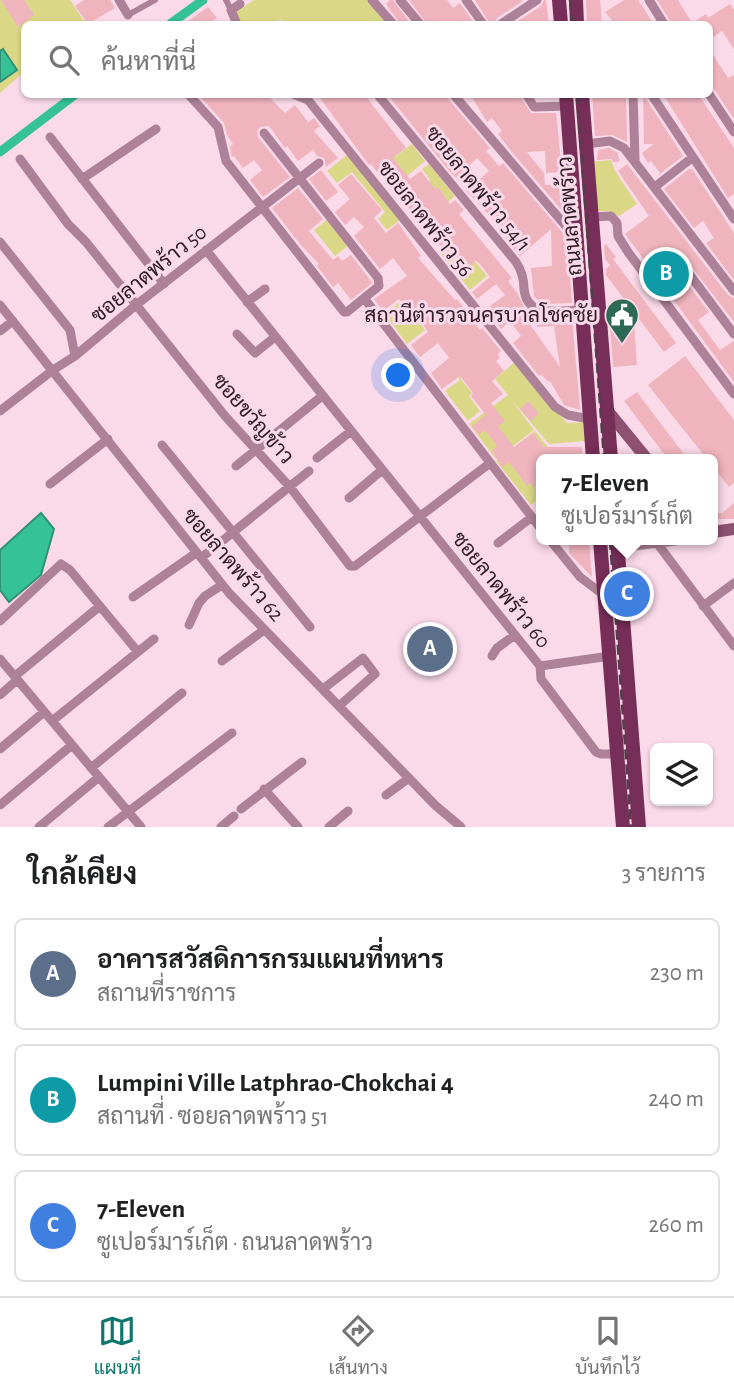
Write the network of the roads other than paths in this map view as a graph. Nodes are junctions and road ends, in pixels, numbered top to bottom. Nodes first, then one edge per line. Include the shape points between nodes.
1 (119, 0) edge
2 (155, 0) edge
3 (226, 0) edge
4 (372, 0) edge
5 (400, 0) edge
6 (466, 0) edge
7 (559, 0) edge
8 (576, 0) edge
9 (649, 0) edge
10 (530, 1) edge
11 (236, 7) joint
12 (128, 15) joint
13 (237, 21) edge
14 (390, 21) edge
15 (418, 21) edge
16 (481, 21) edge
17 (505, 21) edge
18 (561, 21) edge
19 (577, 21) edge
20 (662, 21) edge
21 (192, 98) edge
22 (302, 98) edge
23 (380, 98) edge
24 (456, 98) edge
25 (528, 98) edge
26 (582, 98) edge
27 (633, 98) edge
28 (653, 98) edge
29 (712, 98) edge
30 (567, 100) edge
31 (156, 129) dead end
32 (734, 132) edge
33 (264, 133) dead end
34 (50, 137) dead end
35 (586, 144) junction
36 (692, 157) junction
37 (20, 159) dead end
38 (635, 159) junction
39 (319, 163) dead end
40 (82, 179) junction
41 (299, 179) junction
42 (656, 186) junction
43 (261, 208) junction
44 (592, 217) junction
45 (734, 219) edge
46 (576, 238) junction
47 (0, 243) edge
48 (206, 250) junction
49 (690, 275) dead end
50 (164, 284) junction
51 (265, 289) dead end
52 (734, 291) edge
53 (364, 298) junction
54 (247, 302) junction
55 (0, 305) edge
56 (136, 305) junction
57 (581, 310) junction
58 (13, 321) junction
59 (0, 331) edge
60 (237, 334) dead end
61 (734, 334) edge
62 (275, 337) junction
63 (75, 356) junction
64 (53, 370) junction
65 (734, 394) edge
66 (322, 397) junction
67 (607, 410) junction
68 (0, 411) edge
69 (590, 419) junction
70 (351, 431) junction
71 (108, 439) junction
72 (162, 445) dead end
73 (256, 450) junction
74 (593, 454) edge
75 (611, 454) edge
76 (642, 454) edge
77 (317, 458) dead end
78 (490, 463) junction
79 (236, 466) dead end
80 (382, 470) junction
81 (309, 471) dead end
82 (50, 484) dead end
83 (290, 487) junction
84 (349, 498) dead end
85 (533, 517) junction
86 (419, 518) junction
87 (536, 521) edge
88 (232, 533) junction
89 (498, 543) dead end
90 (554, 545) edge
91 (600, 545) edge
92 (617, 545) edge
93 (658, 545) edge
94 (198, 555) junction
95 (734, 583) edge
96 (222, 584) junction
97 (605, 596) junction
98 (133, 597) dead end
99 (100, 606) junction
100 (702, 606) junction
101 (0, 621) edge
102 (189, 625) dead end
103 (310, 627) dead end
104 (264, 630) junction
105 (515, 635) junction
106 (154, 639) dead end
107 (734, 646) edge
108 (138, 652) junction
109 (492, 656) dead end
110 (610, 656) junction
111 (0, 659) edge
112 (222, 661) dead end
113 (540, 666) junction
114 (14, 681) junction
115 (323, 689) junction
116 (182, 693) dead end
117 (0, 695) edge
118 (339, 706) junction
119 (44, 712) junction
120 (52, 721) junction
121 (232, 733) dead end
122 (72, 745) junction
123 (0, 749) edge
124 (617, 754) junction
125 (302, 762) dead end
126 (91, 768) junction
127 (99, 777) junction
128 (409, 778) junction
129 (264, 789) junction
130 (386, 795) dead end
131 (0, 805) edge
132 (127, 811) junction
133 (348, 811) dead end
134 (39, 827) edge
135 (108, 827) edge
136 (141, 827) edge
137 (221, 827) edge
138 (298, 827) edge
139 (329, 827) edge
140 (461, 827) edge
141 (623, 827) edge
142 (639, 827) edge

1 - 12 street
2 - 12 street
3 - 11 street
4 - 14 street
5 - 15 street
6 - 16 street
7 - 18 main road
8 - 19 main road
9 - 20 street
10 - 17 street
11 - 13 street
21 - 43 street via 218,127 226,161
22 - 69 street, ซอยลาดพร้าว 56 via 555,407
23 - 57 street, ซอยลาดพร้าว 54/1 via 516,262 523,274 528,305 537,310
24 - 46 street
25 - 30 street via 534,107
26 - 35 main road, ถนนลาดพร้าว
27 - 38 street
28 - 36 street
29 - 32 street
30 - 46 main road, ถนนลาดพร้าว
31 - 40 street
33 - 41 street
34 - 40 street
35 - 38 street via 617,143
35 - 44 main road, ถนนลาดพร้าว
36 - 42 street
36 - 45 street
37 - 56 street, ซอยขวัญข้าว
38 - 42 street
39 - 41 street, ซอยลาดพร้าว 50
40 - 50 street
41 - 43 street, ซอยลาดพร้าว 50
41 - 53 street via 378,278 379,286
42 - 52 street
43 - 48 street, ซอยลาดพร้าว 50
43 - 53 street via 344,312
44 - 65 street via 611,216 617,222 618,236 628,252
44 - 67 main road, ถนนลาดพร้าว
46 - 57 main road, ถนนลาดพร้าว
47 - 63 street via 69,330
48 - 50 street, ซอยลาดพร้าว 50
48 - 54 street, ซอยลาดพร้าว 60
49 - 61 street
50 - 56 street, ซอยลาดพร้าว 50
51 - 54 street
53 - 78 street
54 - 62 street, ซอยลาดพร้าว 60
55 - 58 street, ซอยลาดพร้าว 62
56 - 63 street, ซอยลาดพร้าว 50
56 - 73 street, ซอยขวัญข้าว
57 - 69 main road, ถนนลาดพร้าว
58 - 59 street
58 - 64 street, ซอยลาดพร้าว 62
60 - 62 street via 255,353
62 - 66 street, ซอยลาดพร้าว 60
63 - 64 street, ซอยลาดพร้าว 50
64 - 68 street, ซอยลาดพร้าว 50
64 - 71 street, ซอยลาดพร้าว 62
66 - 70 street, ซอยลาดพร้าว 60
66 - 73 street
67 - 75 main road, ถนนลาดพร้าว
67 - 76 main road
69 - 74 main road, ถนนลาดพร้าว
70 - 77 street
70 - 80 street, ซอยลาดพร้าว 60
71 - 82 street
71 - 94 street, ซอยลาดพร้าว 62
72 - 88 street
73 - 79 street
73 - 83 street, ซอยขวัญข้าว
78 - 85 street
78 - 86 street, ซอยขวัญข้าว
80 - 84 street
80 - 86 street, ซอยลาดพร้าว 60
81 - 83 street
83 - 86 street, ซอยขวัญข้าว via 353,567
83 - 88 street
85 - 87 street
85 - 89 street
86 - 105 street, ซอยลาดพร้าว 60
88 - 94 street
88 - 103 street
90 - 97 street via 580,577
91 - 97 main road
92 - 142 main road
93 - 100 street
94 - 96 street, ซอยลาดพร้าว 62
94 - 98 street
95 - 100 street
96 - 102 street via 199,603
96 - 104 street, ซอยลาดพร้าว 62
97 - 110 main road
99 - 101 street via 61,564
99 - 108 street
99 - 114 street
100 - 107 street
104 - 112 street
104 - 115 street, ซอยลาดพร้าว 62
105 - 109 street
105 - 113 street, ซอยลาดพร้าว 60
106 - 108 street
108 - 120 street
110 - 113 street
110 - 124 main road
111 - 114 street
113 - 124 street, ซอยลาดพร้าว 60 via 541,679 596,752
114 - 117 street
114 - 119 street
115 - 118 street, ซอยลาดพร้าว 62
115 - 118 street via 363,658 375,674
116 - 126 street
118 - 128 street, ซอยลาดพร้าว 62
119 - 120 street
119 - 123 street
120 - 122 street
121 - 132 street
122 - 126 street
122 - 131 street
124 - 141 main road
125 - 129 street
126 - 127 street
127 - 132 street
127 - 134 street
128 - 130 street
128 - 140 street, ซอยลาดพร้าว 62
129 - 137 street
129 - 138 street
132 - 135 street
132 - 136 street
133 - 139 street

